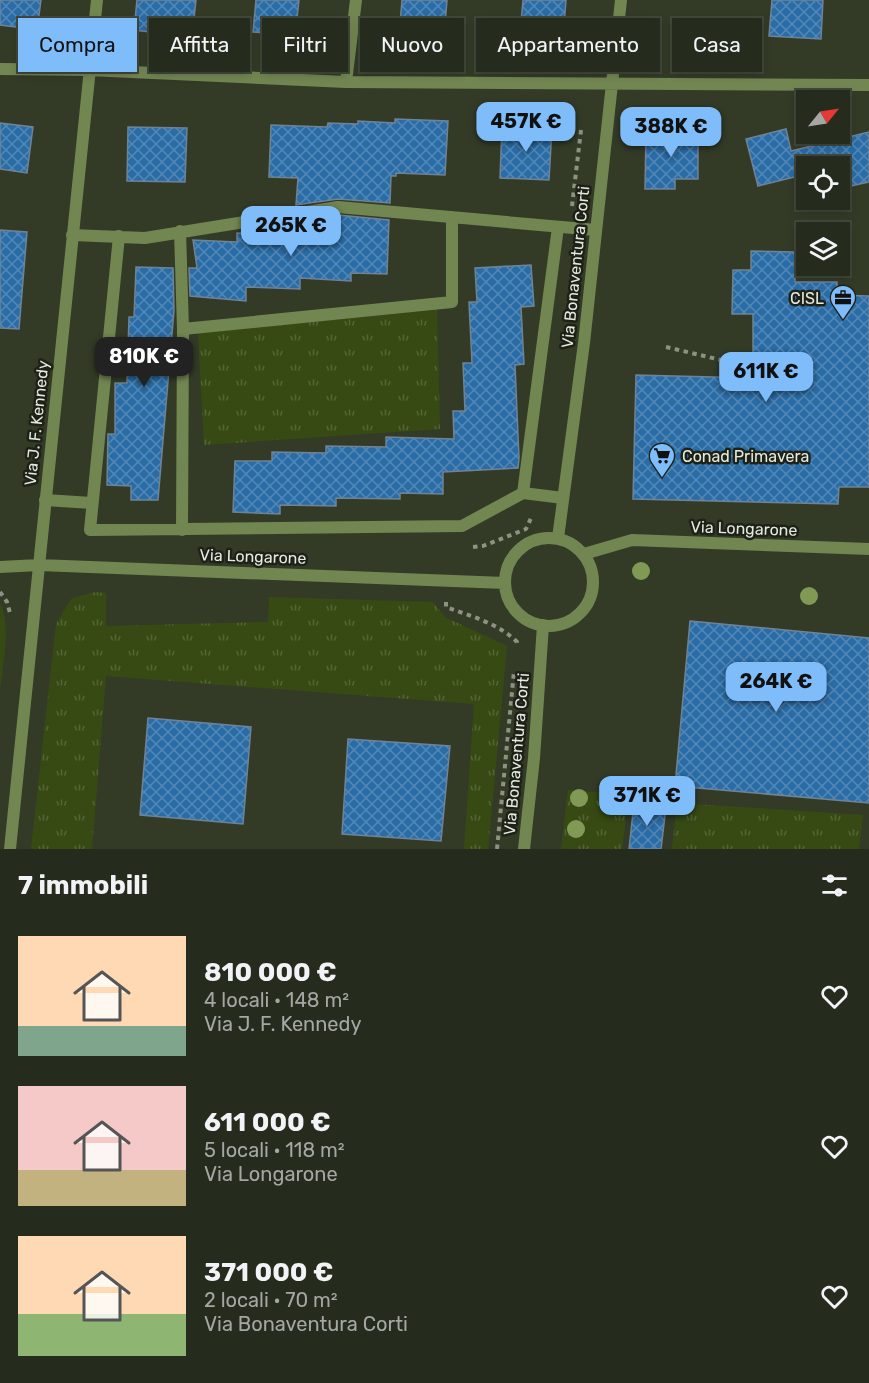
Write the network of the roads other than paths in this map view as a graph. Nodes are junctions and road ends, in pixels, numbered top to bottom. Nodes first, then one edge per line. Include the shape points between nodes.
1 (97, 0) edge
2 (356, 0) edge
3 (621, 0) edge
4 (95, 18) edge
5 (0, 69) edge
6 (18, 69) edge
7 (88, 72) edge
8 (131, 72) edge
9 (346, 82) junction
10 (611, 84) junction
11 (869, 85) edge
12 (452, 218) junction
13 (558, 227) junction
14 (596, 230) junction
15 (180, 231) junction
16 (72, 235) junction
17 (119, 236) junction
18 (183, 329) junction
19 (523, 493) junction
20 (563, 498) junction
21 (45, 500) junction
22 (92, 504) junction
23 (182, 530) junction
24 (558, 538) junction
25 (869, 549) edge
26 (584, 554) junction
27 (39, 565) junction
28 (0, 567) edge
29 (505, 583) junction
30 (543, 626) junction
31 (10, 849) edge
32 (524, 849) edge

1 - 4 street, Via J. F. Kennedy
2 - 9 street
3 - 10 street, Via Bonaventura Corti
5 - 6 street
7 - 16 street, Via J. F. Kennedy
8 - 9 street
9 - 10 street
10 - 11 street
10 - 14 street, Via Bonaventura Corti
12 - 13 street
12 - 15 street via 338,207
12 - 18 street via 452,302
13 - 14 street
13 - 19 street
14 - 20 street, Via Bonaventura Corti
15 - 17 street via 145,237
15 - 18 street
16 - 17 street
16 - 21 street, Via J. F. Kennedy
17 - 22 street
18 - 23 street
19 - 20 street
19 - 23 street via 462,526
20 - 24 street, Via Bonaventura Corti
21 - 22 street
21 - 27 street, Via J. F. Kennedy
22 - 23 street via 90,530
24 - 26 street
24 - 29 street via 542,538 523,545 508,564
25 - 26 street, Via Longarone via 632,540
26 - 30 street via 594,579 584,609 568,622
27 - 28 street, Via Longarone
27 - 29 street, Via Longarone
27 - 31 street, Via J. F. Kennedy
29 - 30 street via 511,604 522,618
30 - 32 street, Via Bonaventura Corti

